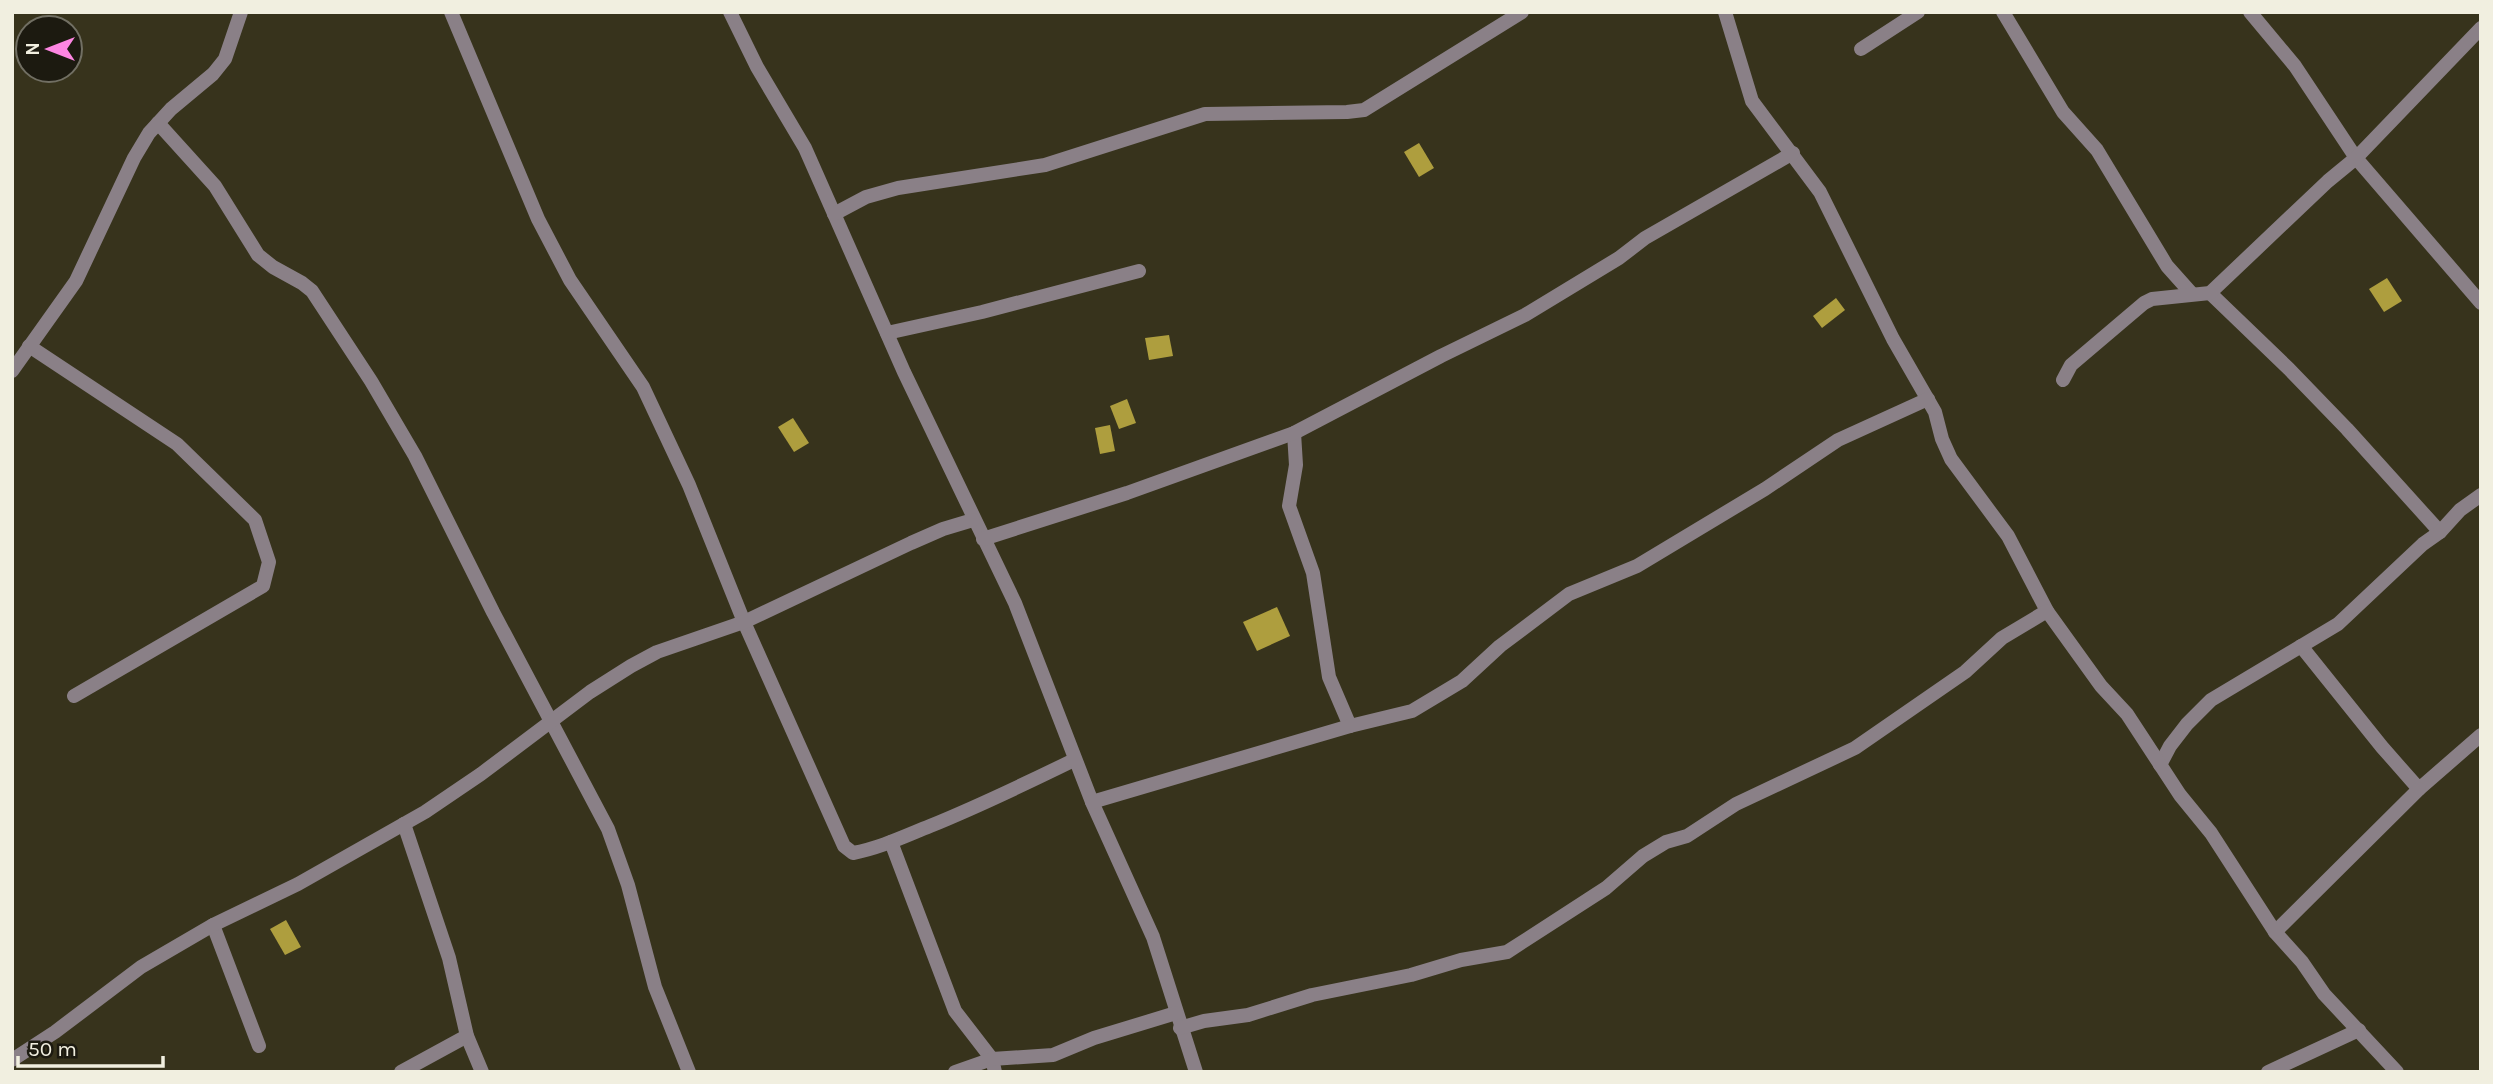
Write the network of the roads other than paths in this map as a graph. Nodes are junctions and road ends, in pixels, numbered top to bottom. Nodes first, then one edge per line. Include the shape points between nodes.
1 (241, 12) edge
2 (451, 12) edge
3 (730, 12) edge
4 (1522, 12) edge
5 (1724, 12) edge
6 (1919, 12) edge
7 (2003, 12) edge
8 (2250, 12) edge
9 (2481, 28) edge
10 (1861, 49) dead end
11 (158, 123) junction
12 (1793, 153) junction
13 (2356, 158) junction
14 (834, 214) junction
15 (1139, 271) dead end
16 (2210, 293) junction
17 (2192, 294) junction
18 (2481, 303) edge
19 (887, 333) junction
20 (29, 346) junction
21 (12, 371) edge
22 (2063, 380) dead end
23 (1928, 399) junction
24 (1294, 433) junction
25 (2481, 495) edge
26 (973, 520) junction
27 (2440, 532) junction
28 (983, 539) junction
29 (2047, 611) junction
30 (744, 622) junction
31 (2301, 646) junction
32 (74, 696) dead end
33 (552, 722) junction
34 (1350, 726) junction
35 (2481, 735) edge
36 (1074, 760) junction
37 (2160, 765) junction
38 (2419, 789) junction
39 (1091, 802) junction
40 (404, 824) junction
41 (891, 842) junction
42 (213, 925) junction
43 (2275, 932) junction
44 (1176, 1013) junction
45 (1180, 1028) junction
46 (2359, 1030) junction
47 (467, 1036) junction
48 (259, 1046) dead end
49 (12, 1060) edge
50 (993, 1065) edge
51 (401, 1072) edge
52 (482, 1072) edge
53 (689, 1072) edge
54 (954, 1072) edge
55 (1196, 1072) edge
56 (2269, 1072) edge
57 (2397, 1072) edge

1 - 11 street via 225,59
2 - 30 street via 538,219 570,280 643,387 689,485
3 - 14 street via 805,148
4 - 14 street via 1364,110 1205,114 1045,165 898,188 866,197
5 - 12 street via 1752,101
6 - 10 street
7 - 17 street via 2063,111 2097,150 2167,266
8 - 13 street via 2295,66
9 - 13 street
11 - 20 street via 134,158 76,281
11 - 33 street via 215,186 258,255 312,290 415,456
12 - 23 street via 1820,192
12 - 24 street via 1645,237 1525,315
13 - 16 street
13 - 18 street
14 - 19 street
15 - 19 street
16 - 17 street
16 - 27 street via 2347,429
17 - 22 street via 2144,303 2071,365
19 - 26 street
20 - 21 street
20 - 32 street via 177,444 255,520 269,562 263,586
23 - 29 street via 1951,459 2012,542
23 - 34 street via 1838,440 1637,566 1569,594 1462,681 1412,711
24 - 28 street
24 - 34 street via 1296,466 1289,506 1313,573 1329,677
25 - 27 street
26 - 28 street
26 - 30 street via 911,542
27 - 31 street via 2338,624
28 - 36 street via 1036,653
29 - 37 street via 2127,714
29 - 45 street via 2002,638 1965,672 1855,748 1736,804 1687,836 1666,842 1606,888 1507,952
30 - 33 street via 657,652 590,692
30 - 41 street via 844,846 853,853
31 - 37 street via 2211,700 2187,723
31 - 38 street
33 - 40 street
33 - 53 street via 608,829 655,987
34 - 39 street
35 - 38 street
36 - 39 street
36 - 41 street
37 - 43 street
38 - 43 street
39 - 44 street via 1153,937
40 - 42 street
40 - 47 street via 449,958
41 - 50 street via 955,1011
42 - 48 street
42 - 49 street via 141,967
43 - 46 street
44 - 45 street
44 - 50 street via 1053,1055
45 - 55 street
46 - 56 street
46 - 57 street
47 - 51 street
47 - 52 street
50 - 54 street

